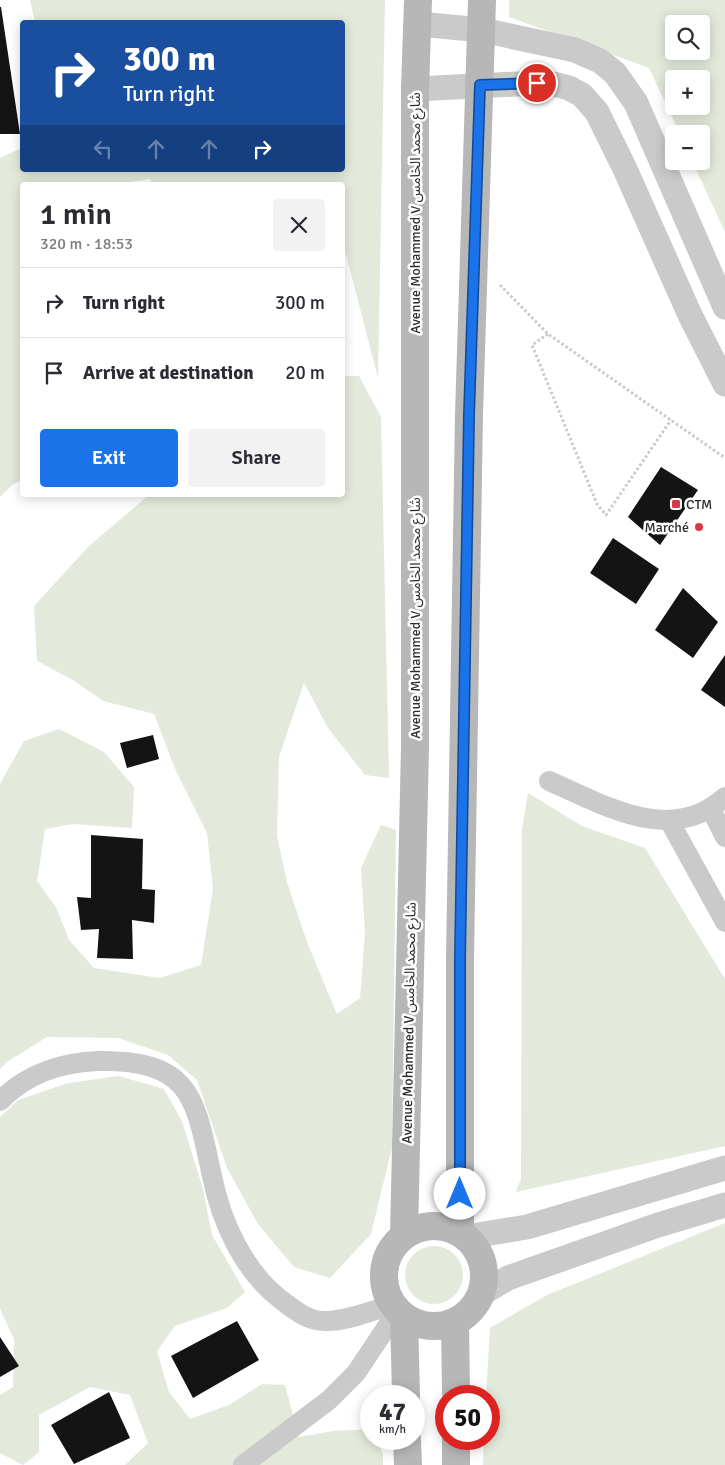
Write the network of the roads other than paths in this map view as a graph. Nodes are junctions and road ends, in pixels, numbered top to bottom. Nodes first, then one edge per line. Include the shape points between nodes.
1 (482, 0) edge
2 (419, 12) edge
3 (482, 30) junction
4 (480, 85) junction
5 (415, 89) junction
6 (725, 307) edge
7 (725, 384) edge
8 (549, 781) dead end
9 (718, 803) edge
10 (670, 822) junction
11 (725, 837) edge
12 (725, 922) edge
13 (0, 1101) edge
14 (725, 1168) edge
15 (725, 1205) edge
16 (463, 1235) junction
17 (404, 1236) junction
18 (481, 1294) junction
19 (398, 1310) junction
20 (455, 1322) junction
21 (405, 1385) edge
22 (456, 1385) edge
23 (407, 1450) edge
24 (456, 1450) edge
25 (243, 1465) edge
26 (408, 1465) edge
27 (456, 1465) edge

1 - 3 main road
2 - 3 street
2 - 5 main road, Avenue Mohammed V شارع محمد الخامس
3 - 4 main road
3 - 6 street via 575,50 600,61 615,73 636,103
4 - 5 street
4 - 7 street via 554,84 582,95 597,112
4 - 16 main road via 473,258 460,959
5 - 17 main road, Avenue Mohammed V شارع محمد الخامس via 415,747
8 - 10 street via 620,812
9 - 10 street via 690,818
9 - 11 street
10 - 12 street
13 - 19 street via 28,1079 78,1061 132,1064 170,1076 190,1095 198,1112 212,1177 228,1229 254,1272 274,1294 296,1312 317,1321
14 - 16 street via 527,1227
15 - 18 street via 508,1278
16 - 17 main road via 441,1226 422,1228
16 - 18 main road via 479,1254 484,1274
17 - 19 main road via 391,1250 385,1268 385,1287
18 - 20 main road via 470,1311
19 - 20 main road via 420,1324 438,1327
19 - 21 main road
19 - 25 street via 356,1373 329,1400
20 - 22 main road
23 - 26 main road
24 - 27 main road

